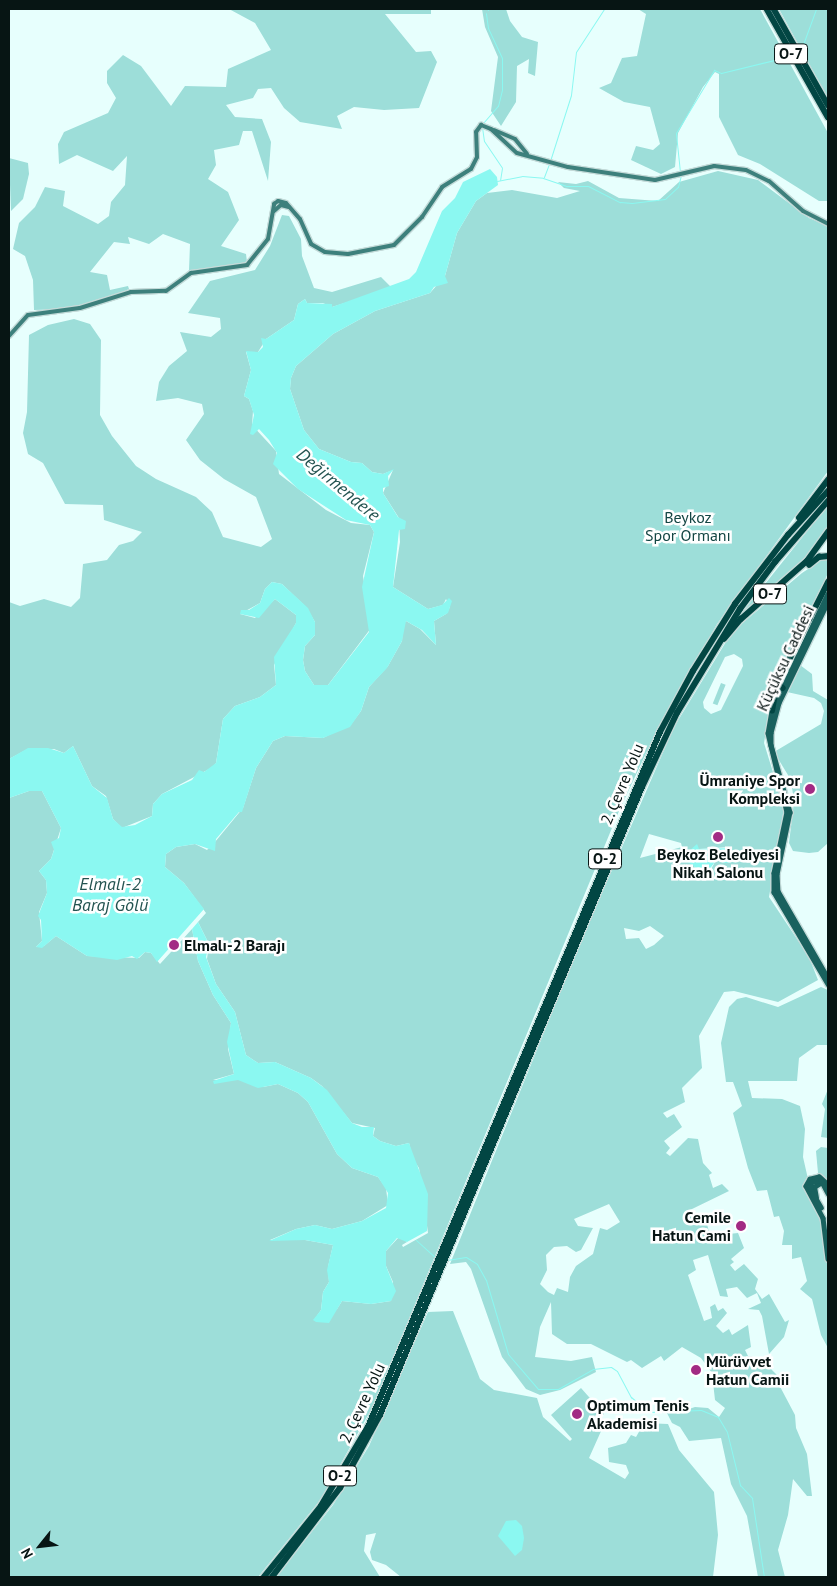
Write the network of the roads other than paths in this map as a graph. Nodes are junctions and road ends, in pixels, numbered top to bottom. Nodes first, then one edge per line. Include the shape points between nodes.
1 (766, 9) edge
2 (774, 9) edge
3 (819, 96) junction
4 (828, 105) edge
5 (828, 117) edge
6 (828, 123) edge
7 (491, 129) junction
8 (531, 157) junction
9 (828, 224) edge
10 (9, 336) edge
11 (828, 480) edge
12 (828, 491) edge
13 (828, 501) edge
14 (828, 532) edge
15 (788, 536) junction
16 (828, 556) edge
17 (792, 576) junction
18 (828, 582) edge
19 (828, 594) edge
20 (828, 601) edge
21 (803, 652) junction
22 (710, 655) junction
23 (790, 661) junction
24 (785, 688) junction
25 (772, 711) junction
26 (770, 742) junction
27 (828, 981) edge
28 (826, 1184) edge
29 (828, 1193) edge
30 (465, 1205) junction
31 (828, 1230) edge
32 (828, 1259) edge
33 (399, 1363) junction
34 (264, 1577) edge
35 (272, 1577) edge

1 - 3 highway, O-7
2 - 3 highway, O-7
3 - 4 highway, O-7
3 - 5 highway, O-7
3 - 6 highway, O-7
7 - 8 main road via 512,149
7 - 8 main road via 515,139
7 - 10 main road via 484,125 477,127 475,164 442,188 422,218 394,245 348,254 325,252 306,237 300,219 291,208 281,205 273,212 268,239 247,265 191,274 166,291 132,292 80,308 28,315
8 - 9 main road via 568,167 656,180 714,166 746,170 769,181 803,211
11 - 15 highway
12 - 15 highway, 2. Çevre Yolu / O-2
13 - 22 highway, 2. Çevre Yolu / O-2 via 775,562
14 - 17 highway, O-7 via 816,551
15 - 30 highway, 2. Çevre Yolu / O-2 via 735,604 660,732
16 - 17 highway via 816,559
17 - 22 highway, O-7 via 742,618
18 - 23 highway
19 - 21 main road, Küçüksu Caddesi
20 - 21 main road, Küçüksu Caddesi
21 - 24 main road, Küçüksu Caddesi
22 - 30 highway, 2. Çevre Yolu / O-2 via 676,713 642,787
23 - 24 highway via 781,680
23 - 25 highway via 777,684
24 - 25 main road, Küçüksu Caddesi
24 - 26 main road, Küçüksu Caddesi via 773,719
25 - 26 main road, Küçüksu Caddesi
26 - 27 main road, Küçüksu Caddesi via 788,803 777,869 776,897
28 - 29 main road
28 - 31 main road via 816,1180 810,1185
28 - 32 main road via 819,1177 810,1179 806,1186 826,1230
30 - 33 highway, O-2
33 - 34 highway, 2. Çevre Yolu / O-2 via 349,1463 321,1506
33 - 35 highway, 2. Çevre Yolu / O-2 via 349,1474 316,1523

